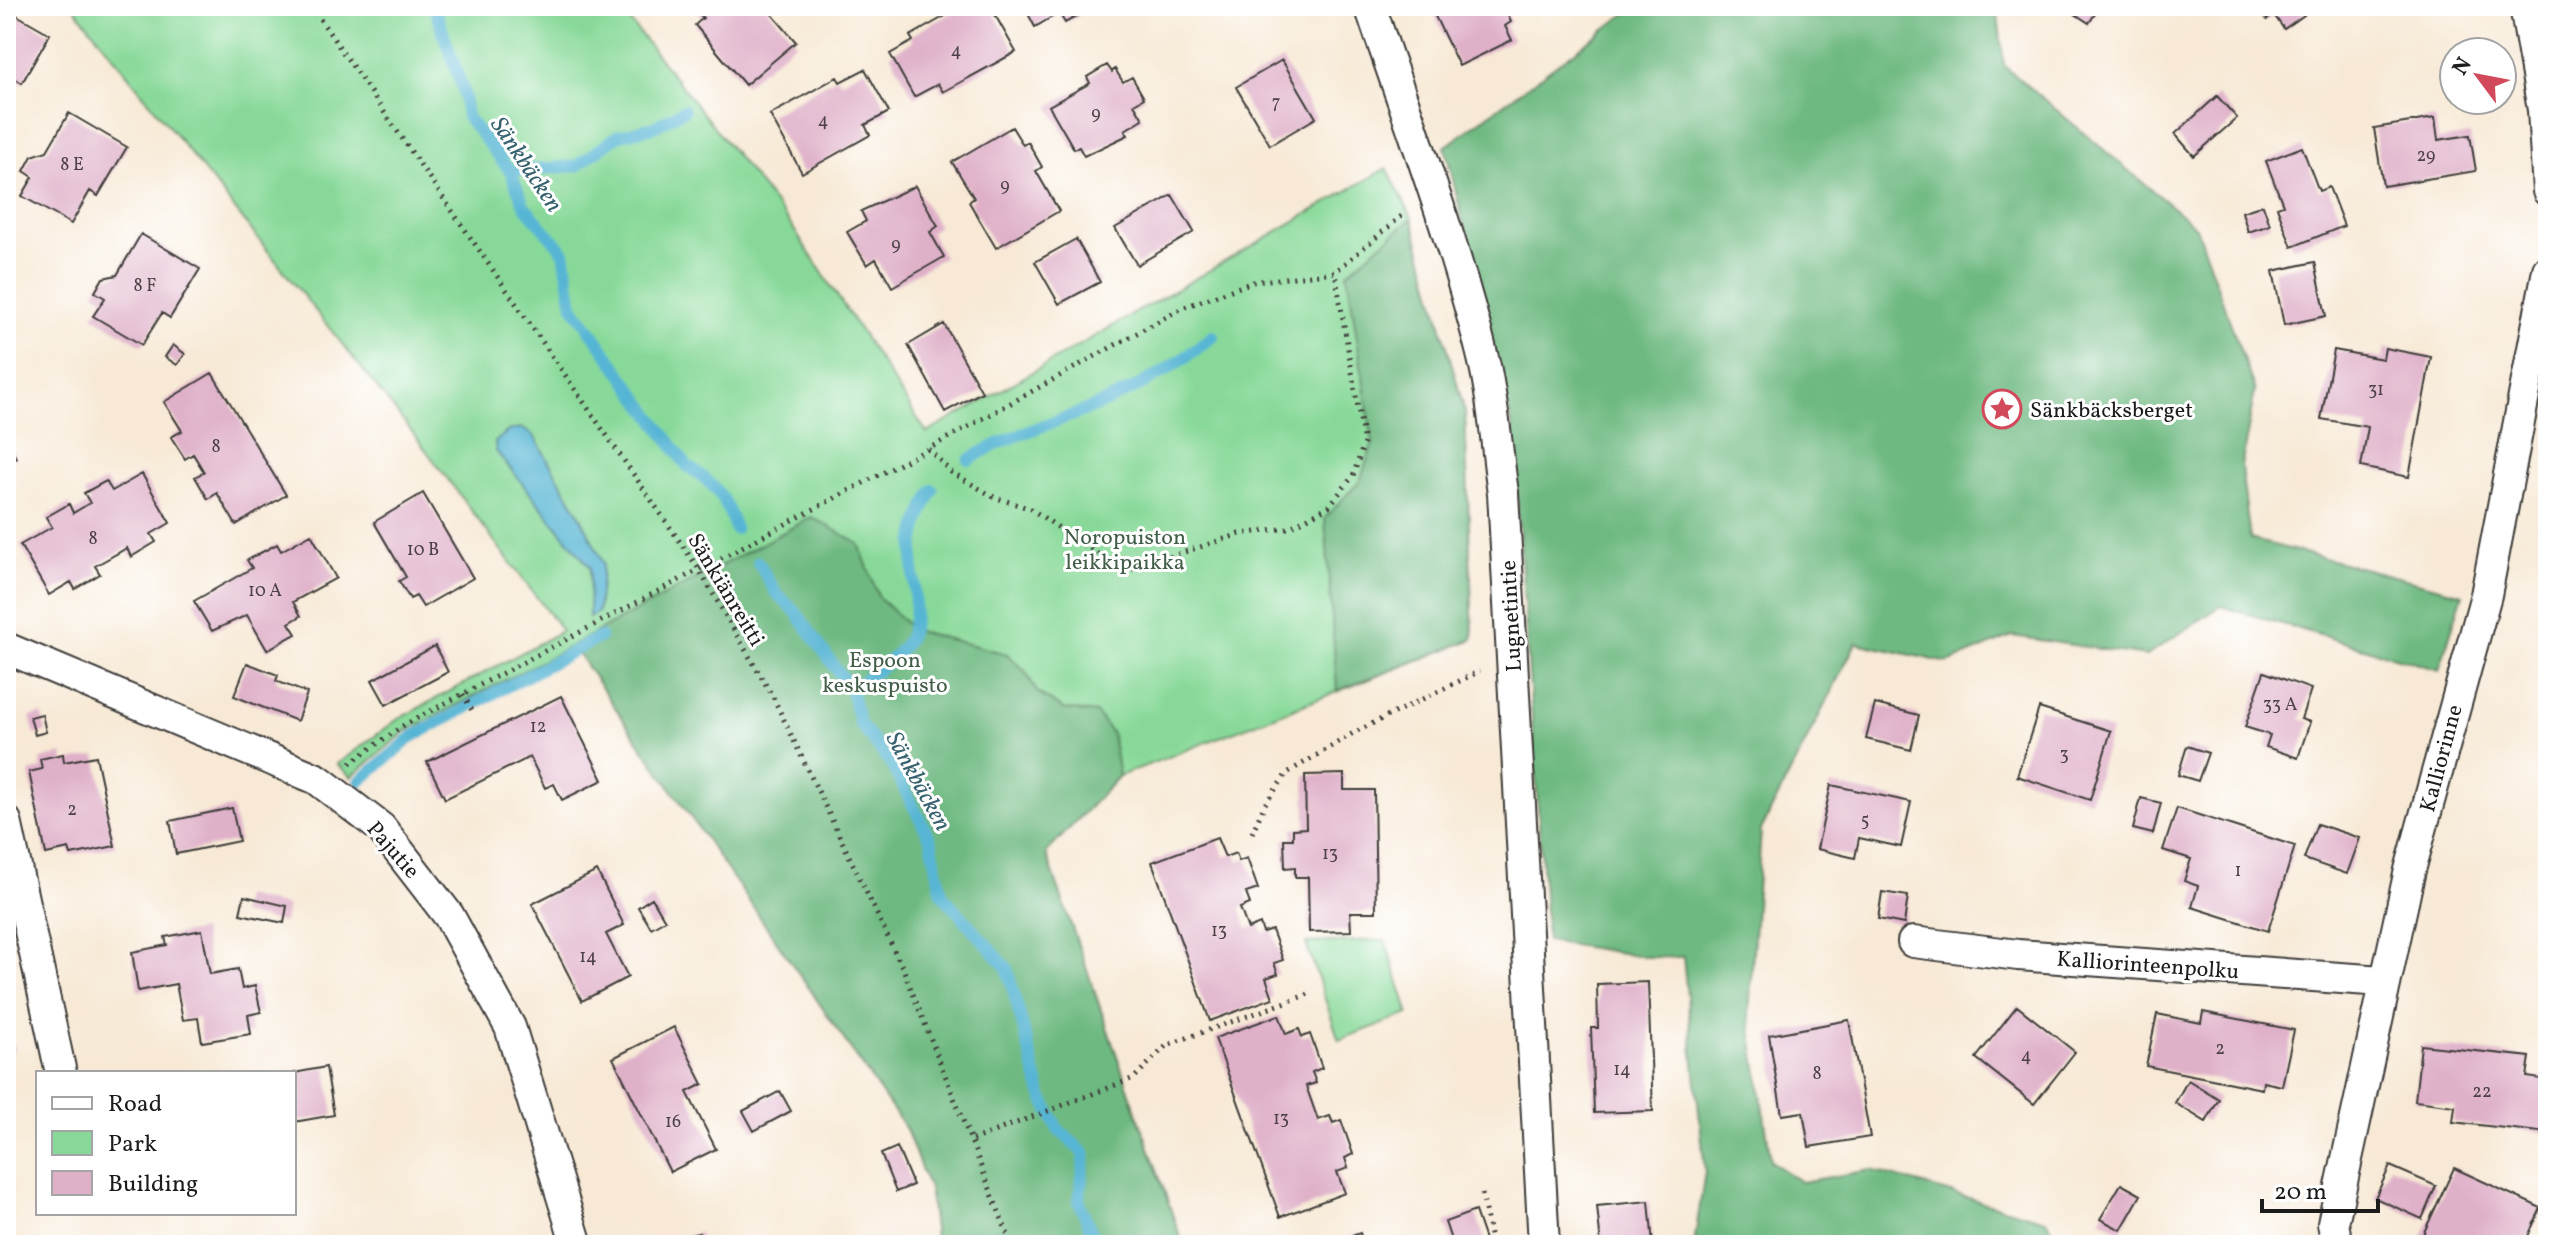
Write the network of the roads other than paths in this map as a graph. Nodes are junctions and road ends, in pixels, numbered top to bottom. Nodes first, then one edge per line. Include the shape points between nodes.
1 (1370, 6) edge
2 (2525, 6) edge
3 (2548, 191) edge
4 (2548, 270) edge
5 (6, 648) edge
6 (6, 821) edge
7 (1913, 942) dead end
8 (2383, 981) junction
9 (61, 1071) edge
10 (577, 1245) edge
11 (1544, 1245) edge
12 (2337, 1245) edge

1 - 11 street, Lugnetintie via 1437,203 1485,367 1495,434 1503,493
2 - 3 street via 2543,110
4 - 8 street, Kalliorinne via 2486,595
5 - 10 street, Pajutie via 317,779 381,828 449,916 510,1027
6 - 9 street
7 - 8 street, Kalliorinteenpolku via 2018,955
8 - 12 street, Kalliorinne via 2333,1223

